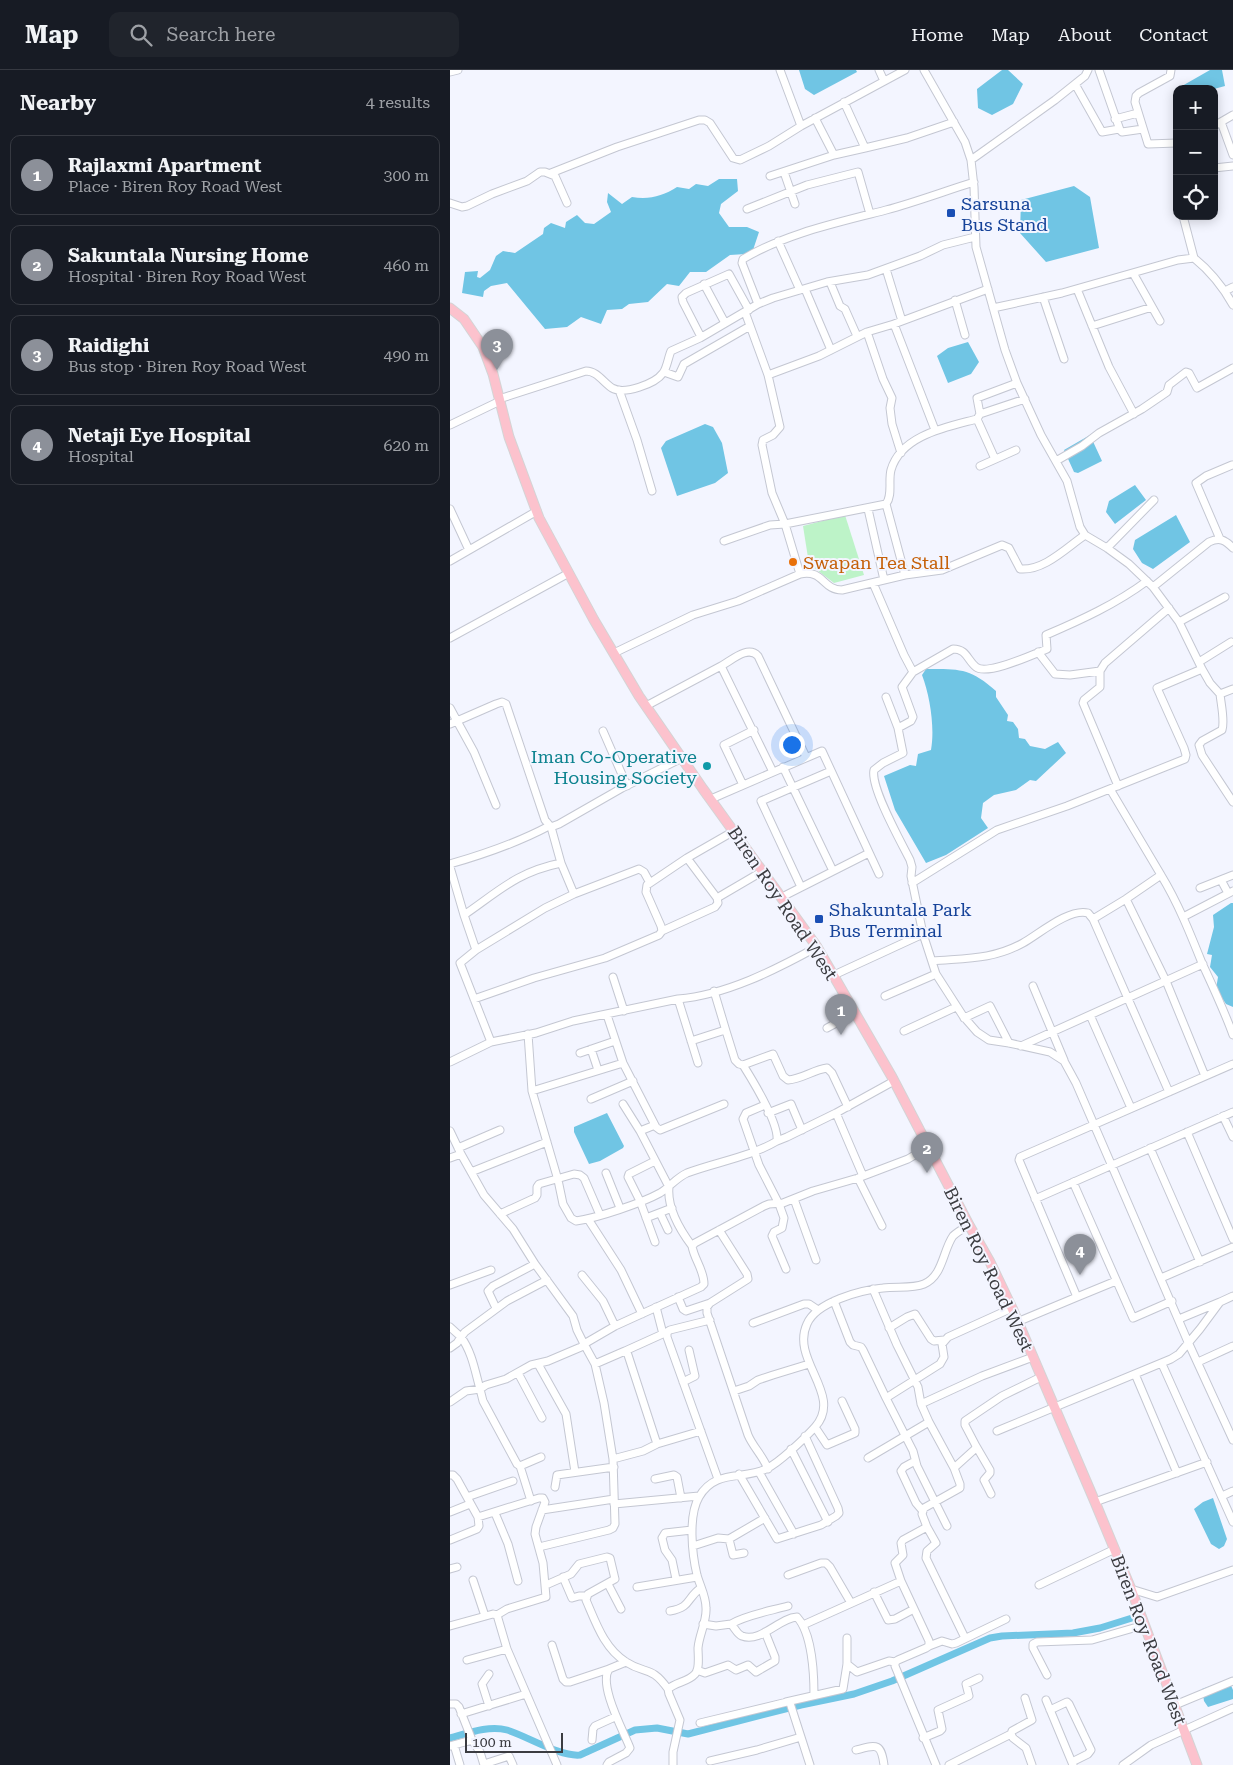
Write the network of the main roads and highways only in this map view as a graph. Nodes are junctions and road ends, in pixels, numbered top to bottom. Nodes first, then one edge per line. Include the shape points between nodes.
1 (450, 308) edge
2 (1198, 1765) edge

1 - 2 main road, Biren Roy Road West via 464,319 483,347 509,437 537,511 594,620 646,706 817,948 894,1081 993,1268 1115,1549

